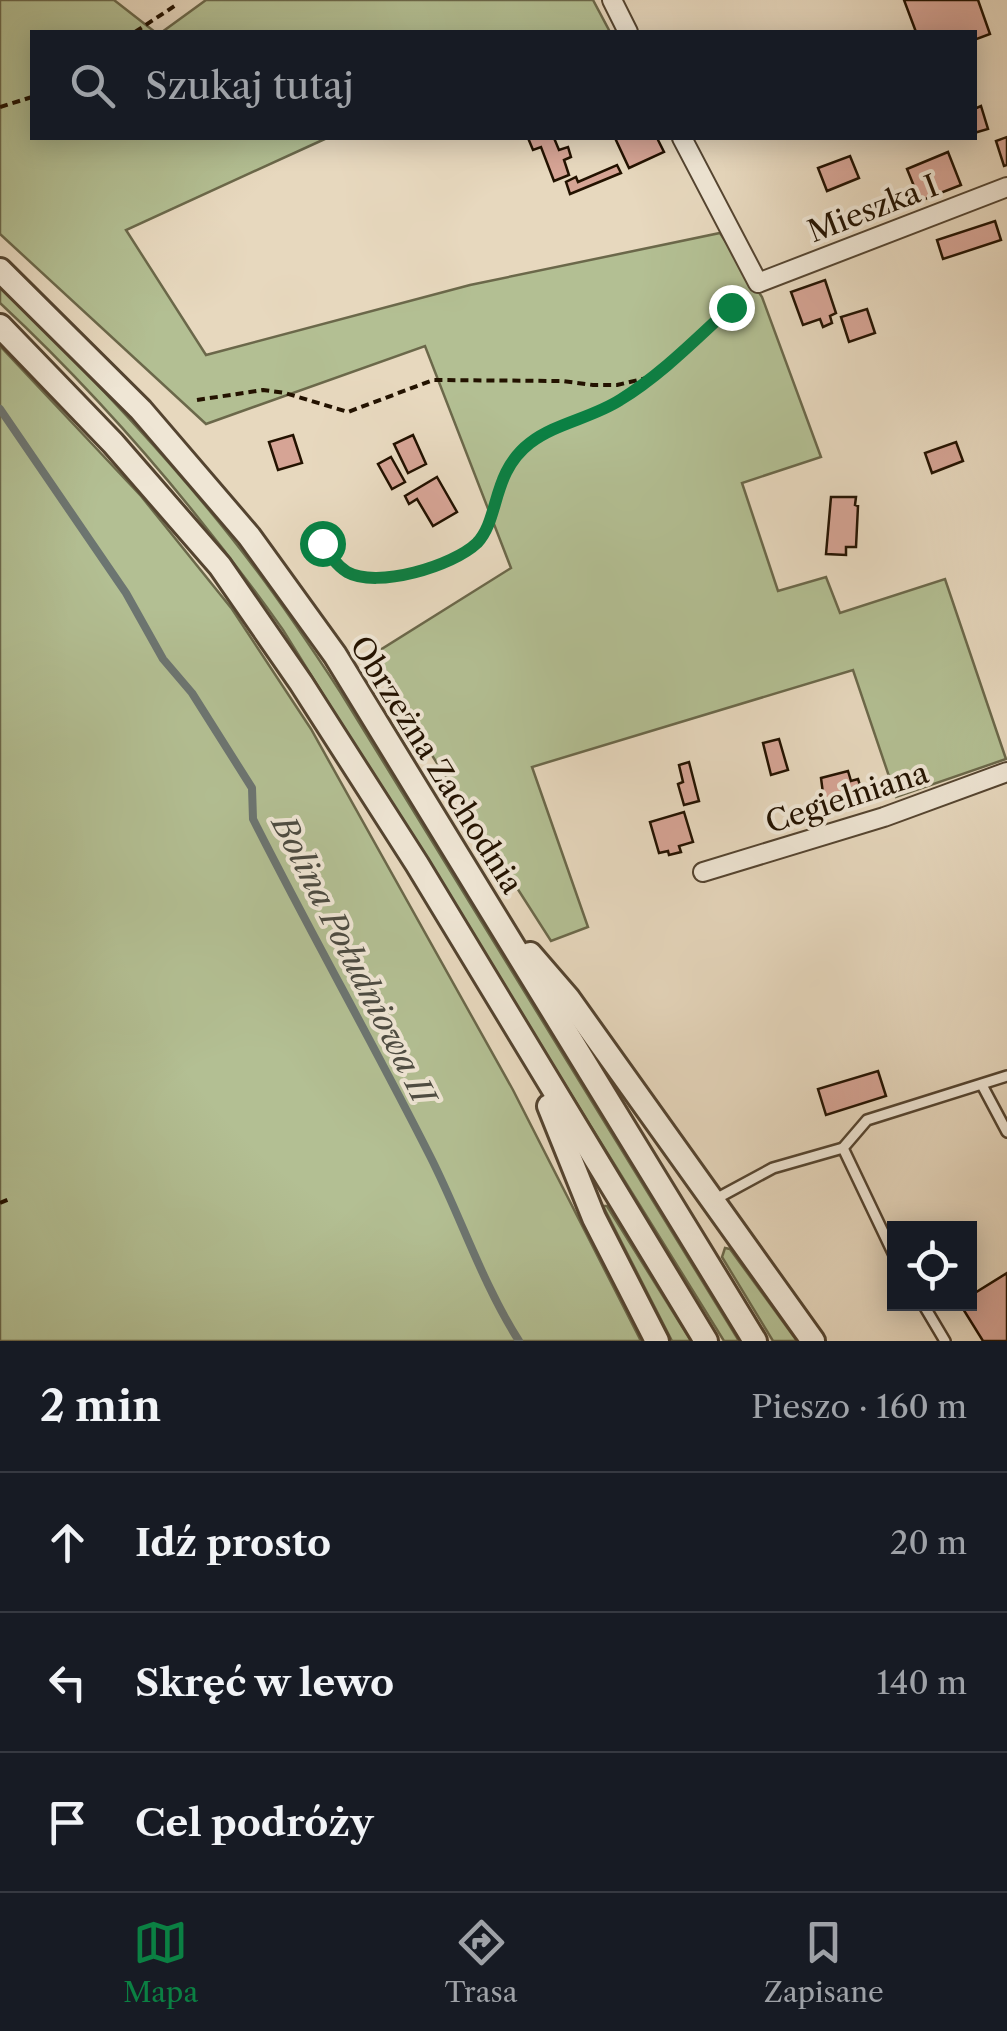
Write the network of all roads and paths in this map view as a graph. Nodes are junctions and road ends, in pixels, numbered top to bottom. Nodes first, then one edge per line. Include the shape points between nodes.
1 (612, 0) edge
2 (176, 4) dead end
3 (138, 30) edge
4 (627, 30) edge
5 (30, 98) edge
6 (0, 106) edge
7 (683, 140) edge
8 (1007, 187) edge
9 (0, 270) edge
10 (758, 283) junction
11 (0, 326) edge
12 (652, 376) junction
13 (197, 400) dead end
14 (322, 543) dead end
15 (1007, 772) edge
16 (703, 872) dead end
17 (485, 902) junction
18 (526, 1047) junction
19 (1007, 1076) edge
20 (982, 1085) junction
21 (1007, 1132) edge
22 (844, 1148) junction
23 (12, 1198) dead end
24 (712, 1201) junction
25 (0, 1203) edge
26 (887, 1241) edge
27 (926, 1311) edge
28 (657, 1341) edge
29 (706, 1341) edge
30 (755, 1341) edge
31 (814, 1341) edge
32 (945, 1341) edge

1 - 4 street
2 - 3 path
5 - 6 path
7 - 10 street
8 - 10 street, Mieszka I
9 - 17 street, Obrzeżna Zachodnia via 141,410 249,536 335,655
10 - 12 path
11 - 18 street via 220,566 407,847
12 - 13 path via 593,386 433,380 348,412 262,390
12 - 14 path via 618,401 531,442 508,468 478,542 462,552 403,576 364,578 347,572
15 - 16 street, Cegielniana
17 - 24 street via 568,998
17 - 30 street, Obrzeżna Zachodnia
18 - 28 street via 594,1218
18 - 29 street
19 - 20 lane
20 - 21 lane
20 - 22 lane via 866,1120
22 - 24 lane via 773,1168
22 - 26 lane
23 - 25 path
24 - 31 street
27 - 32 lane

